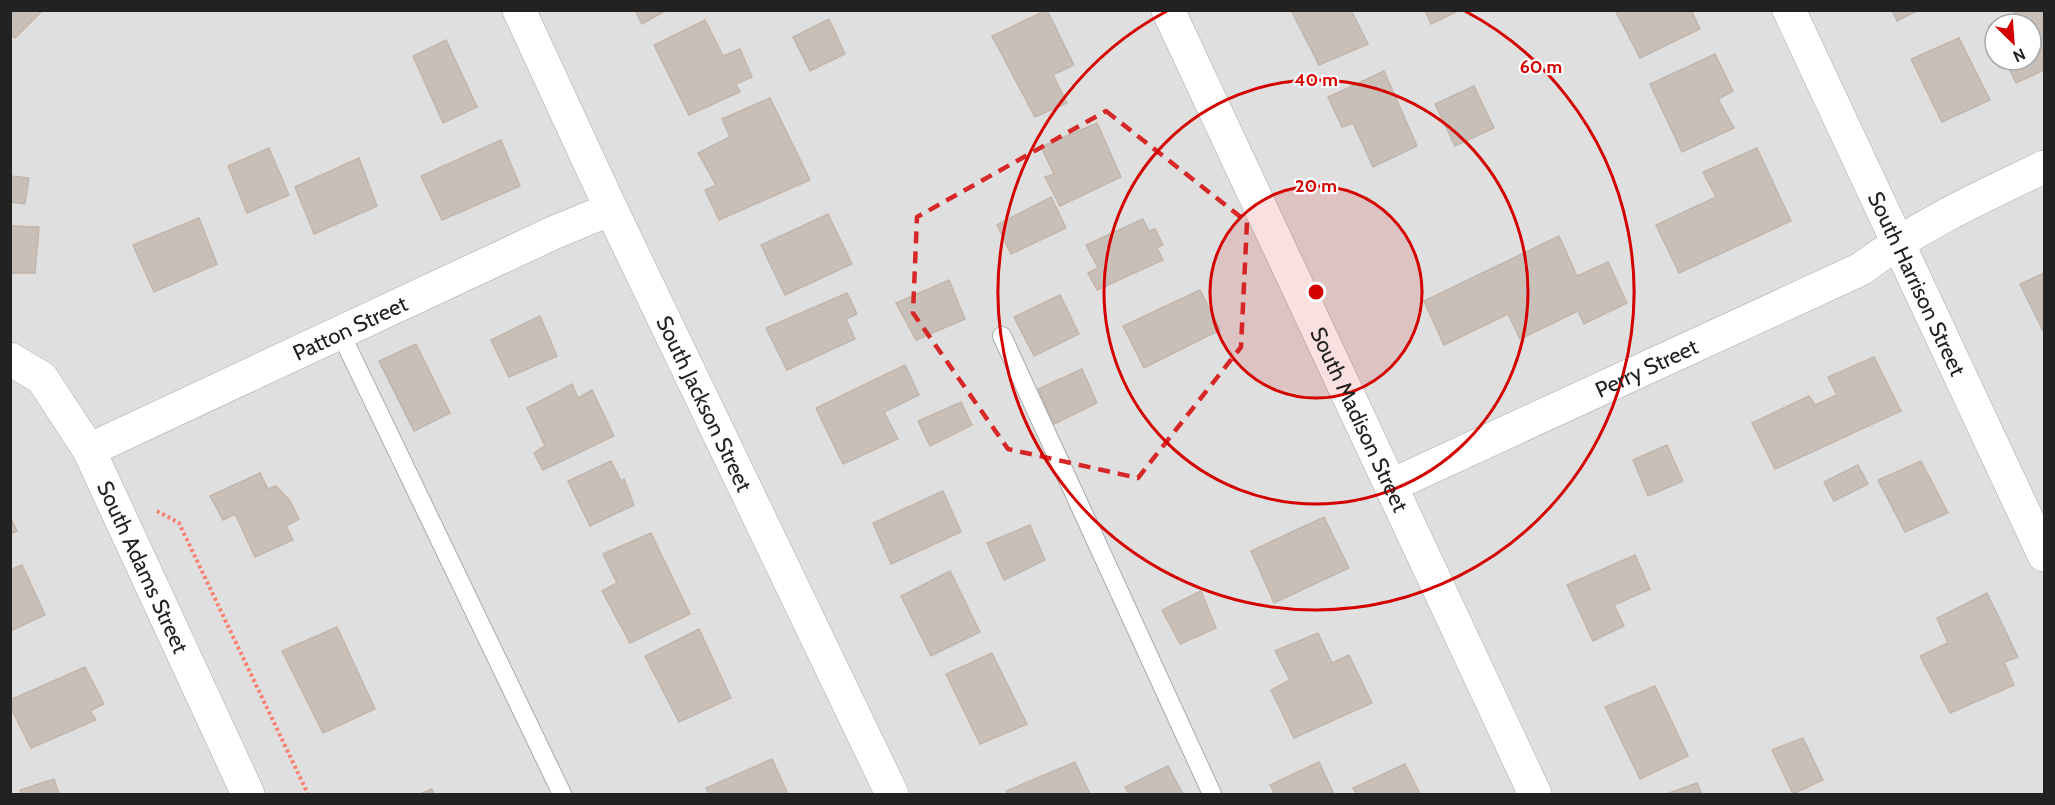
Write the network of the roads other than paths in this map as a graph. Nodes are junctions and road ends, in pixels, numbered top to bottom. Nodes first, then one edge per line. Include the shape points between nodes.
1 (519, 10) edge
2 (1168, 10) edge
3 (1789, 10) edge
4 (2044, 167) edge
5 (611, 209) junction
6 (1897, 241) junction
7 (340, 332) junction
8 (1002, 336) dead end
9 (10, 359) edge
10 (89, 450) junction
11 (1392, 485) junction
12 (2044, 555) edge
13 (248, 795) edge
14 (562, 795) edge
15 (892, 795) edge
16 (1212, 795) edge
17 (1535, 795) edge

1 - 5 street, South Jackson Street
2 - 11 street, South Madison Street
3 - 6 street, South Harrison Street
4 - 6 street, Perry Street
5 - 7 street, Patton Street
5 - 15 street, South Jackson Street
6 - 11 street, Perry Street via 1861,269
6 - 12 street, South Harrison Street
7 - 10 street, Patton Street
7 - 14 lane
8 - 16 lane
9 - 10 street, South Adams Street via 42,378
10 - 13 street, South Adams Street
11 - 17 street, South Madison Street

